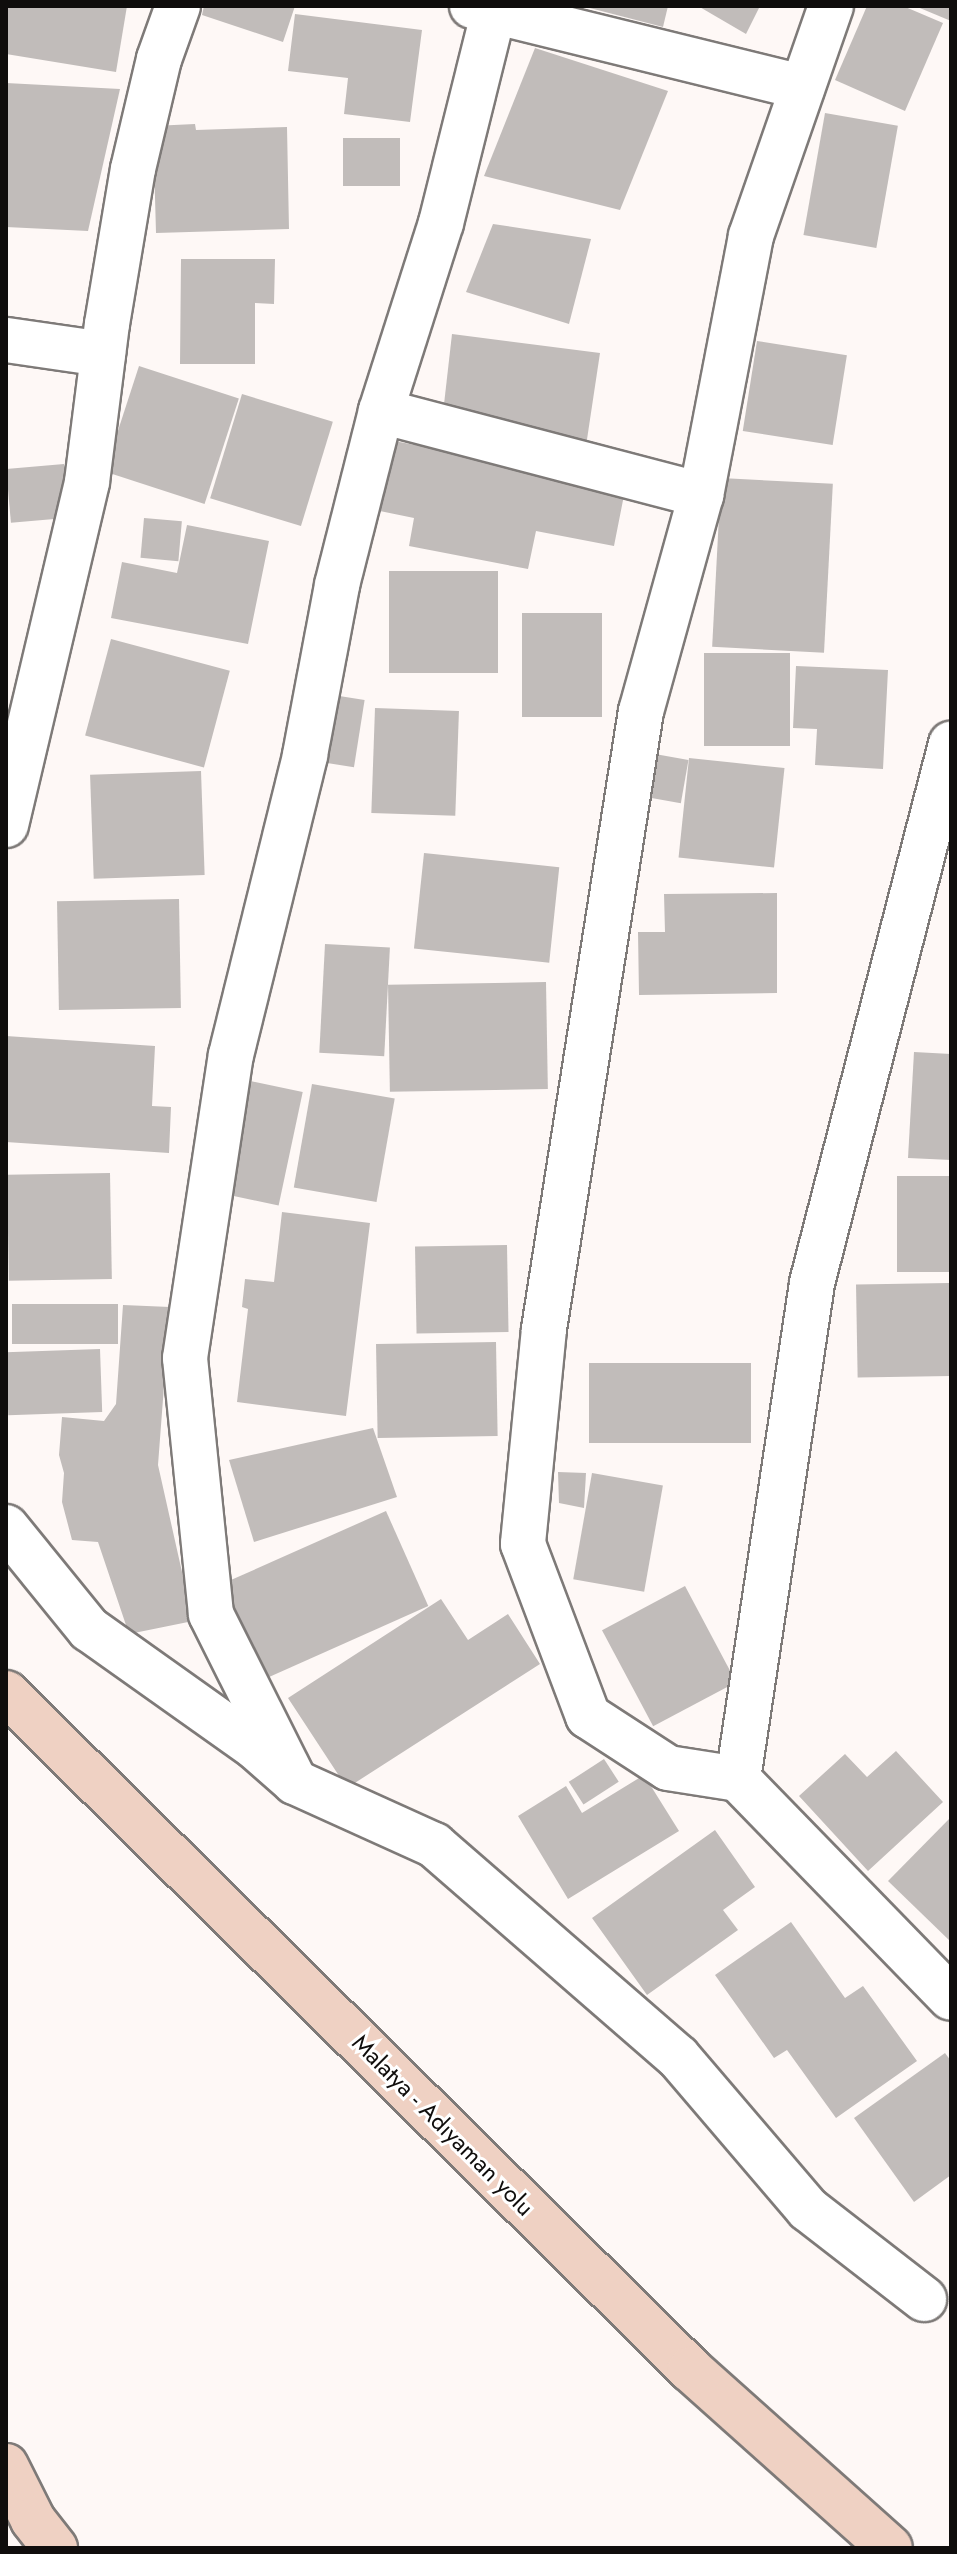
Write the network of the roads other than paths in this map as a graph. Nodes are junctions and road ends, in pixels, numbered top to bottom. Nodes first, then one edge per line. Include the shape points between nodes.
1 (178, 6) edge
2 (831, 6) edge
3 (487, 7) edge
4 (802, 87) junction
5 (6, 340) edge
6 (103, 354) junction
7 (381, 411) junction
8 (701, 495) junction
9 (951, 744) edge
10 (6, 825) edge
11 (6, 1527) edge
12 (6, 1693) edge
13 (738, 1779) junction
14 (295, 1782) junction
15 (951, 1998) edge
16 (924, 2299) dead end
17 (6, 2466) edge
18 (55, 2548) edge
19 (890, 2548) edge

1 - 6 street via 159,59 133,169
2 - 4 street
3 - 4 street
3 - 7 street via 441,223
4 - 8 street via 751,236
5 - 6 street
6 - 10 street via 87,482
7 - 8 street
7 - 14 street via 337,585 305,755 231,1055 185,1358 211,1614
8 - 13 street via 641,711 544,1329 523,1544 588,1716 668,1768
9 - 13 street via 812,1283
11 - 14 street via 89,1629 255,1747
12 - 19 main road, Malatya - Adıyaman yolu via 690,2369
13 - 15 street
14 - 16 street via 434,1845 678,2057 808,2209
17 - 18 main road via 33,2520

